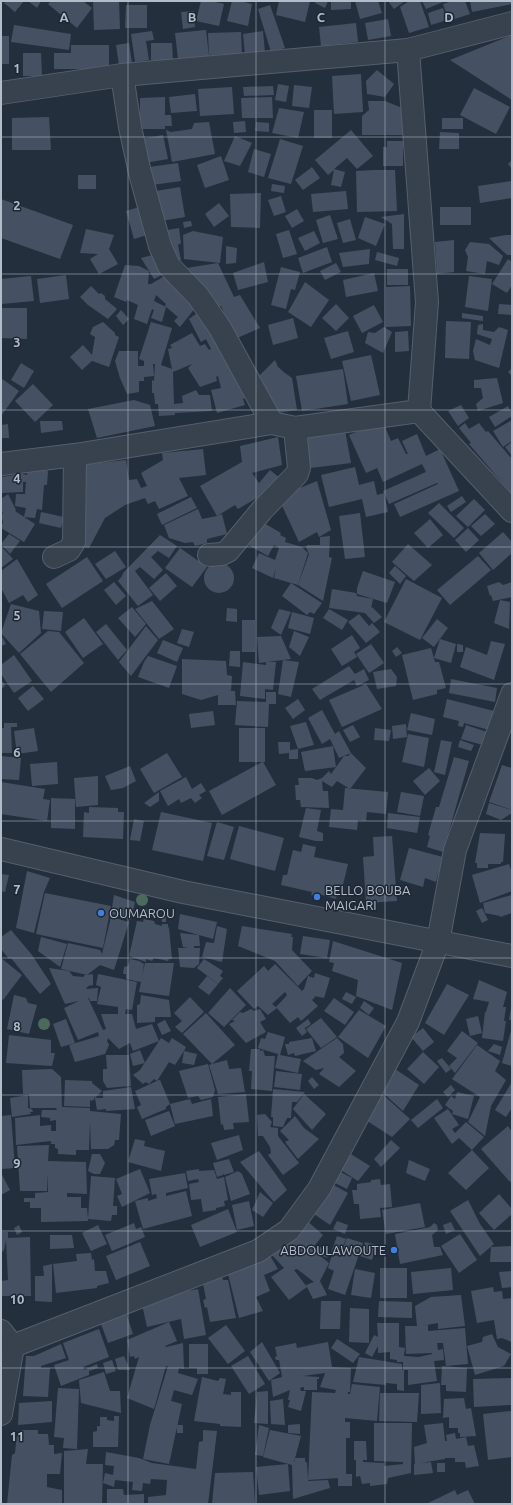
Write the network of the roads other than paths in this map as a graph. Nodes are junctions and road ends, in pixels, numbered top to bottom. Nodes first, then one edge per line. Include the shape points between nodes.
1 (512, 23) edge
2 (408, 50) junction
3 (122, 75) junction
4 (1, 93) edge
5 (419, 411) junction
6 (272, 423) junction
7 (295, 428) junction
8 (75, 455) junction
9 (1, 464) edge
10 (512, 511) edge
11 (209, 555) dead end
12 (54, 557) dead end
13 (512, 694) edge
14 (1, 849) edge
15 (438, 942) junction
16 (512, 956) edge
17 (7, 1339) edge
18 (1, 1414) edge

1 - 2 street
2 - 3 street
2 - 5 street via 427,302
3 - 4 street
3 - 6 street via 140,174 160,246 169,266 198,296 220,328
5 - 7 street
5 - 10 street
6 - 7 street
6 - 8 street
7 - 11 street via 299,468 297,474 262,510 228,551
8 - 9 street
8 - 12 street via 74,542 69,550
13 - 15 street via 456,850
14 - 15 street via 183,892
15 - 16 street
15 - 17 street via 408,1022 319,1189 289,1230 258,1251
17 - 18 street

